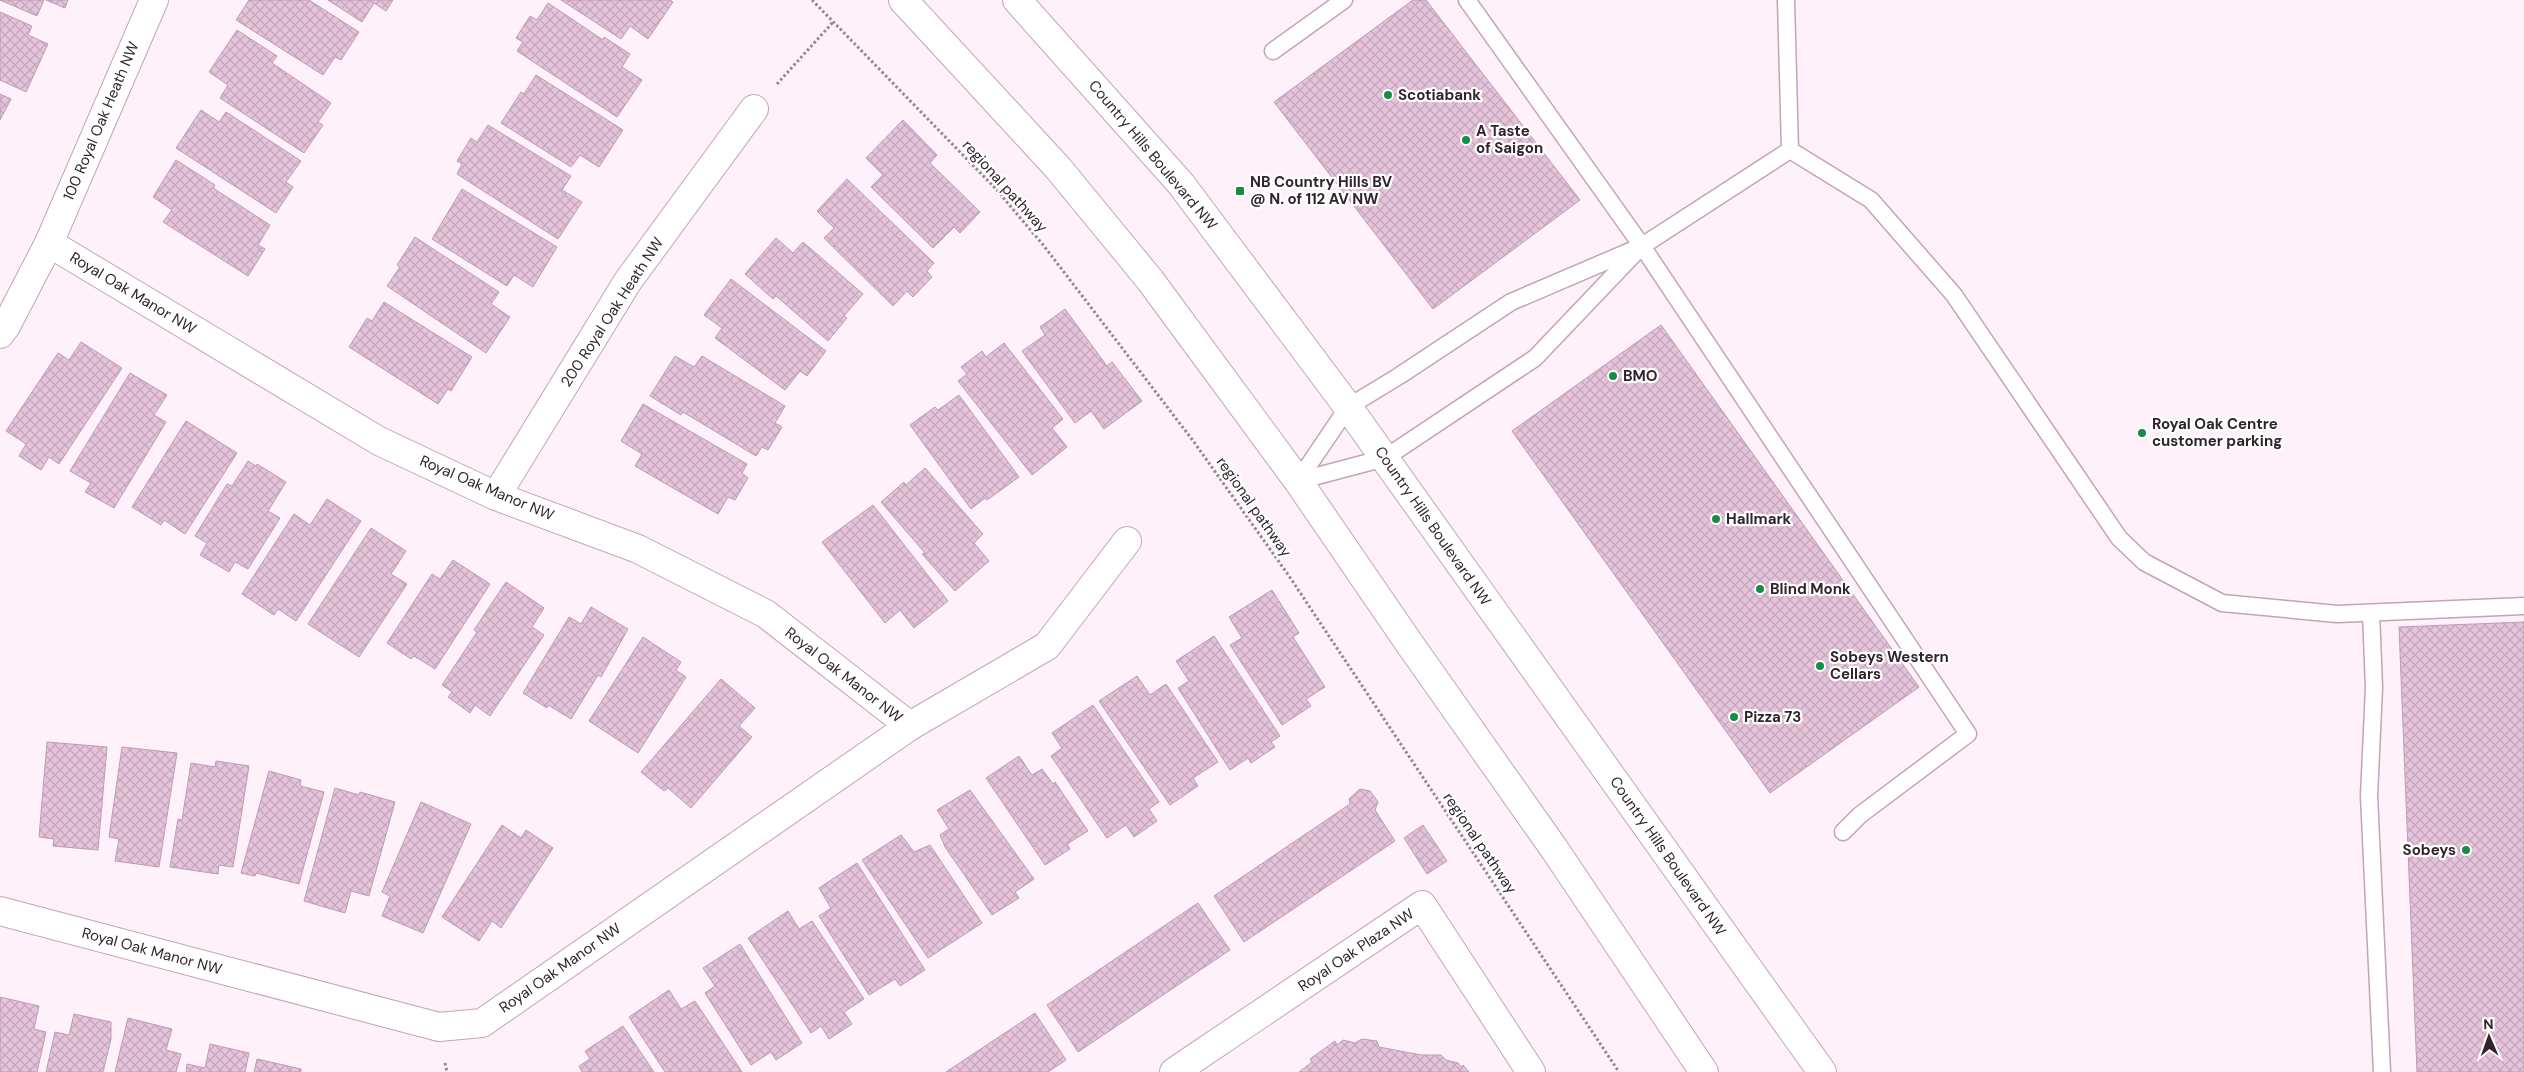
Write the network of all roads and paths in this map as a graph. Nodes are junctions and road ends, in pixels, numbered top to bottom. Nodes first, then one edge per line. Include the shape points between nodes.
1 (154, 0) edge
2 (812, 0) edge
3 (903, 0) edge
4 (1017, 0) edge
5 (1344, 0) edge
6 (1467, 0) edge
7 (1786, 0) edge
8 (834, 21) junction
9 (1273, 51) dead end
10 (754, 109) joint
11 (1790, 150) junction
12 (49, 243) junction
13 (1642, 246) junction
14 (0, 334) edge
15 (1348, 407) junction
16 (1385, 458) junction
17 (1298, 481) junction
18 (496, 496) junction
19 (1127, 542) dead end
20 (2524, 606) edge
21 (2371, 612) junction
22 (910, 726) junction
23 (1843, 832) dead end
24 (0, 911) edge
25 (1174, 1072) edge
26 (1531, 1072) edge
27 (1619, 1072) edge
28 (1704, 1072) edge
29 (1822, 1072) edge
30 (2382, 1072) edge

1 - 12 street, 100 Royal Oak Heath NW
2 - 8 path, regional pathway
3 - 17 street via 1064,176 1150,280
4 - 15 street, Country Hills Boulevard NW via 1181,184
5 - 9 lane
6 - 13 lane
7 - 11 lane
8 - 10 path
8 - 27 path, regional pathway via 995,188 1044,246 1194,442 1289,576
10 - 18 street, 200 Royal Oak Heath NW via 628,281
11 - 13 lane
11 - 21 lane via 1870,200 1954,295 2118,538 2144,562 2222,603 2337,614
12 - 14 street
12 - 18 street, Royal Oak Manor NW via 379,441
13 - 15 lane via 1511,302
13 - 16 lane via 1535,358
13 - 23 lane via 1968,734 1860,815
15 - 16 street, Country Hills Boulevard NW
15 - 17 lane
16 - 17 lane
16 - 29 street, Country Hills Boulevard NW
17 - 28 street via 1555,850
18 - 22 street, Royal Oak Manor NW via 638,549 766,614
19 - 22 street via 1047,646
20 - 21 lane
21 - 30 lane via 2374,687 2369,796
22 - 24 street, Royal Oak Manor NW via 482,1023 439,1028
25 - 26 street, Royal Oak Plaza NW via 1422,905

